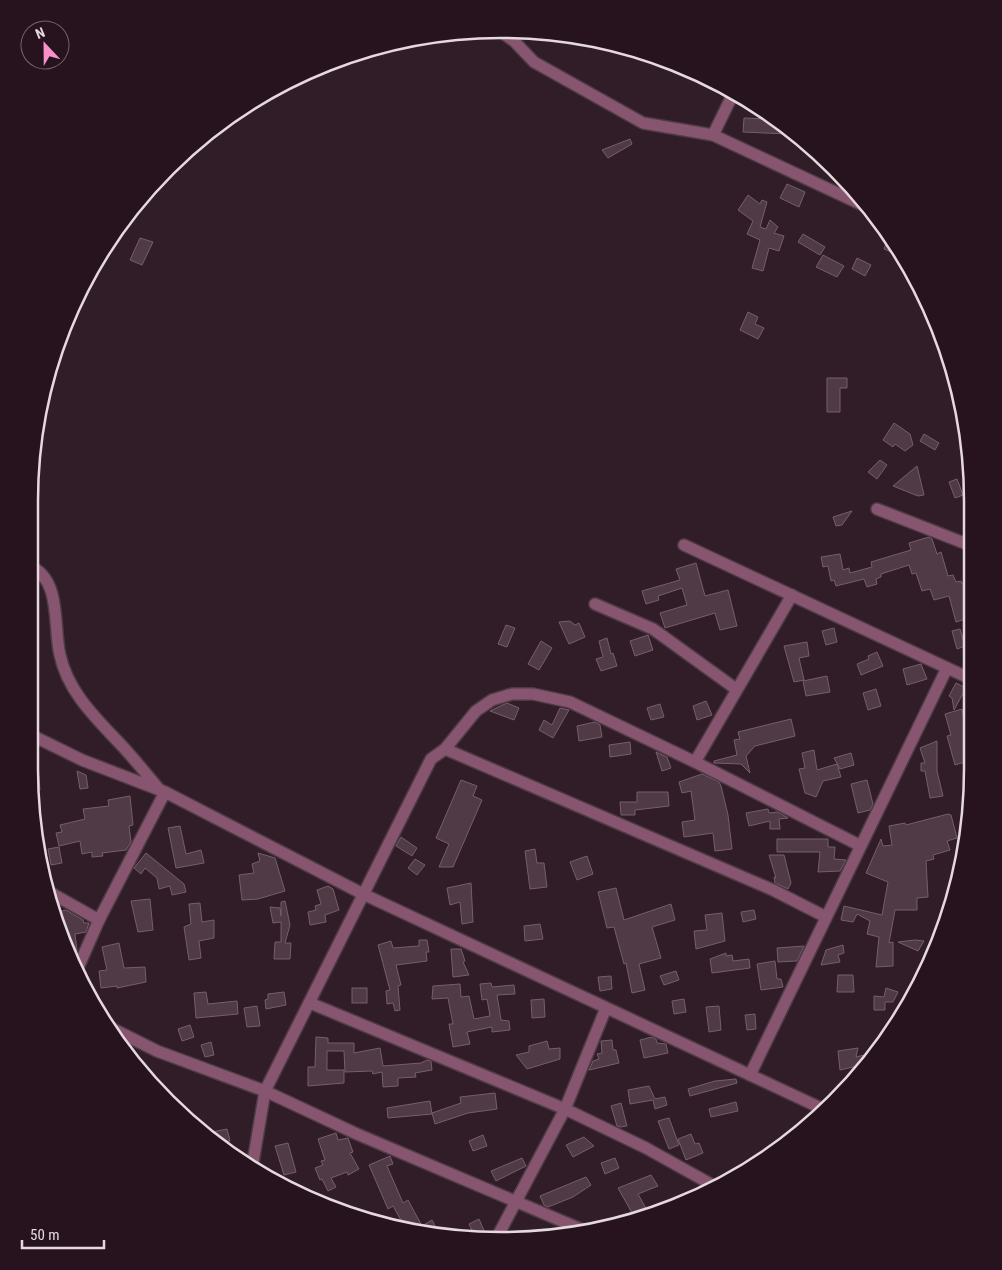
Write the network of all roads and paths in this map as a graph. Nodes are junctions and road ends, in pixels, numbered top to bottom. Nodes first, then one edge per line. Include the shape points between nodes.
1 (510, 38) edge
2 (731, 99) edge
3 (713, 134) junction
4 (854, 201) edge
5 (877, 509) dead end
6 (964, 543) edge
7 (684, 544) dead end
8 (38, 569) edge
9 (792, 595) junction
10 (595, 604) dead end
11 (947, 668) junction
12 (964, 676) edge
13 (736, 689) junction
14 (38, 738) edge
15 (445, 749) junction
16 (695, 762) junction
17 (163, 791) junction
18 (859, 845) junction
19 (363, 894) junction
20 (55, 895) edge
21 (826, 917) junction
22 (99, 920) junction
23 (80, 963) edge
24 (310, 1003) junction
25 (606, 1008) junction
26 (120, 1032) edge
27 (750, 1075) junction
28 (265, 1091) junction
29 (818, 1107) edge
30 (565, 1109) junction
31 (253, 1160) edge
32 (709, 1183) edge
33 (516, 1201) junction
34 (575, 1227) edge
35 (499, 1232) edge

1 - 3 street via 534,62 643,123
2 - 3 street
3 - 4 street
5 - 6 street
7 - 9 street
8 - 17 street via 48,582 57,617 60,654 68,679 90,714
9 - 11 street
9 - 13 street
10 - 13 street via 652,629
11 - 12 street
11 - 18 street
13 - 16 street
14 - 17 street via 82,760
15 - 16 street via 476,711 492,700 512,694 533,694 570,702
15 - 19 street via 431,759
15 - 21 street via 773,890
16 - 18 street
17 - 19 street
17 - 22 street
18 - 21 street
19 - 24 street
19 - 25 street
20 - 22 street
21 - 27 street
22 - 23 street
24 - 28 street
24 - 30 street
25 - 27 street
25 - 30 street
26 - 28 street via 157,1051
27 - 29 street
28 - 31 street
28 - 33 street
30 - 32 street
30 - 33 street
33 - 34 street
33 - 35 street

